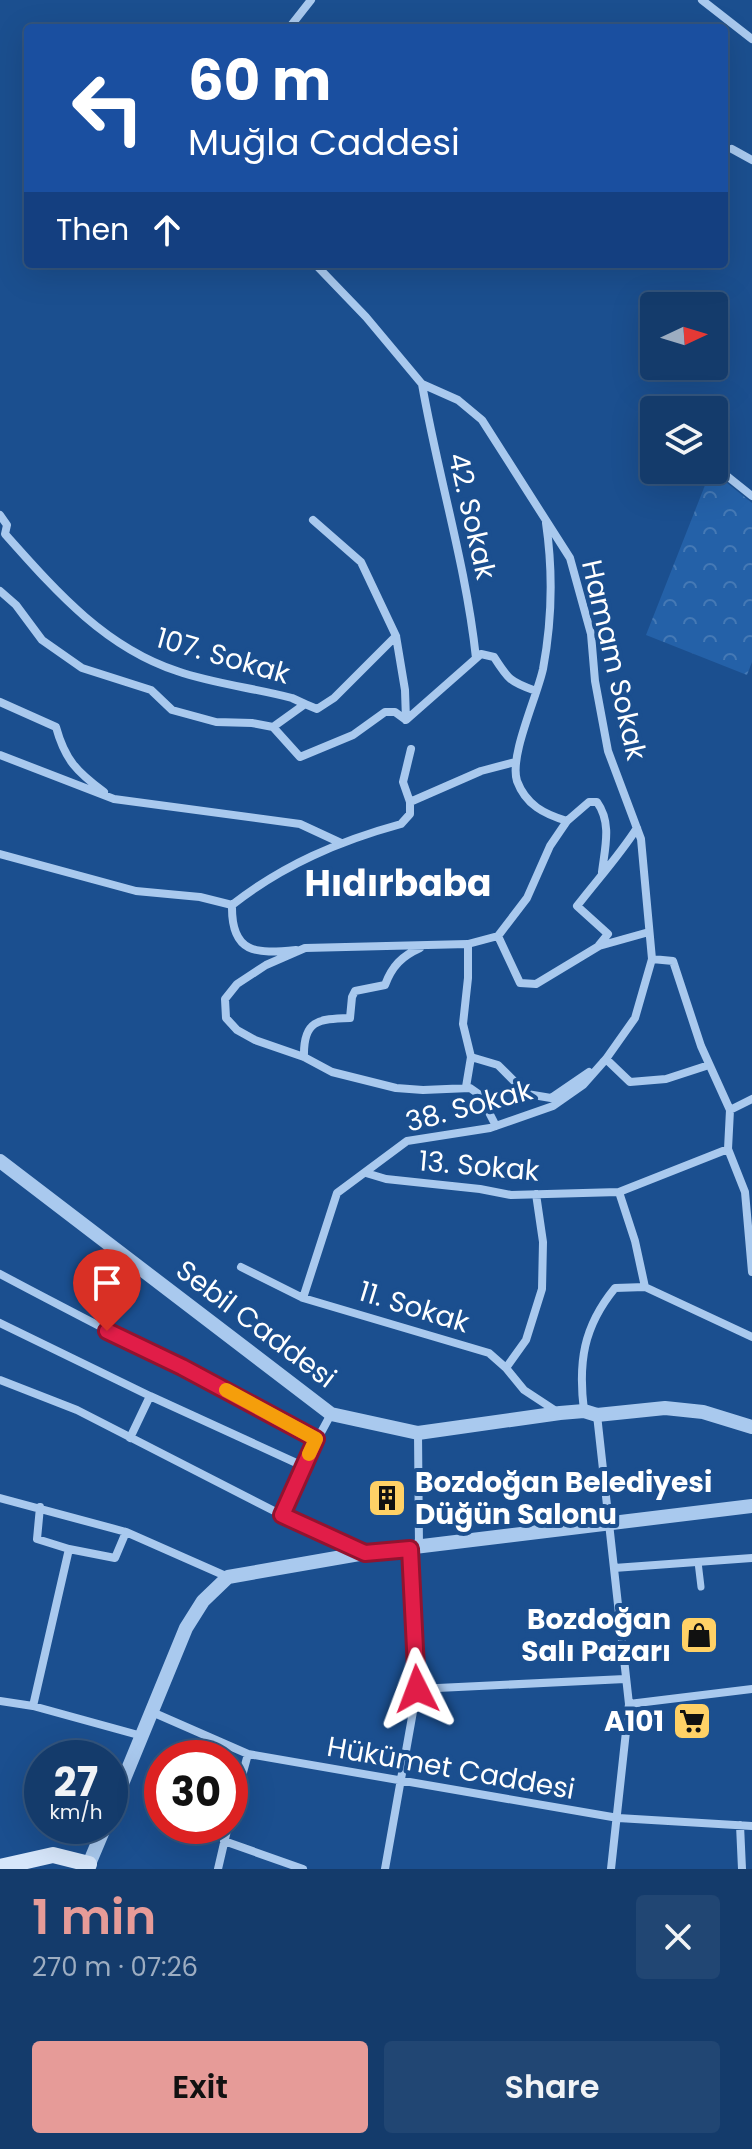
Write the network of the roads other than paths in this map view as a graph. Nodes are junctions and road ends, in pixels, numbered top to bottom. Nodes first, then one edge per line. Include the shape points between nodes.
1 (311, 0) edge
2 (702, 0) edge
3 (292, 24) edge
4 (752, 39) edge
5 (732, 149) dead end
6 (752, 160) edge
7 (319, 268) edge
8 (422, 384) junction
9 (728, 477) edge
10 (752, 496) edge
11 (0, 515) edge
12 (313, 520) dead end
13 (546, 520) junction
14 (2, 536) edge
15 (0, 591) edge
16 (396, 636) junction
17 (476, 658) junction
18 (536, 691) junction
19 (0, 702) edge
20 (305, 704) junction
21 (406, 720) junction
22 (273, 727) junction
23 (411, 749) dead end
24 (0, 755) edge
25 (515, 762) junction
26 (114, 799) junction
27 (410, 802) junction
28 (567, 821) junction
29 (637, 828) junction
30 (341, 843) junction
31 (0, 854) edge
32 (602, 872) junction
33 (232, 905) junction
34 (649, 932) junction
35 (498, 936) junction
36 (468, 944) junction
37 (424, 946) junction
38 (599, 946) junction
39 (305, 948) junction
40 (652, 959) junction
41 (304, 1057) junction
42 (471, 1057) junction
43 (606, 1059) junction
44 (709, 1065) junction
45 (466, 1087) junction
46 (752, 1099) edge
47 (730, 1110) junction
48 (496, 1126) junction
49 (728, 1149) junction
50 (0, 1161) edge
51 (366, 1173) junction
52 (619, 1192) junction
53 (748, 1192) edge
54 (536, 1194) junction
55 (241, 1267) dead end
56 (752, 1272) edge
57 (0, 1274) edge
58 (645, 1287) junction
59 (303, 1298) junction
60 (0, 1323) edge
61 (752, 1337) edge
62 (506, 1368) junction
63 (0, 1380) edge
64 (150, 1396) junction
65 (560, 1413) junction
66 (590, 1413) junction
67 (331, 1414) junction
68 (752, 1427) edge
69 (418, 1433) junction
70 (130, 1438) junction
71 (316, 1439) junction
72 (303, 1466) junction
73 (0, 1498) edge
74 (752, 1506) edge
75 (40, 1507) junction
76 (282, 1515) junction
77 (609, 1521) junction
78 (126, 1532) junction
79 (69, 1549) junction
80 (415, 1549) junction
81 (365, 1553) junction
82 (752, 1558) edge
83 (698, 1562) junction
84 (614, 1568) junction
85 (228, 1577) junction
86 (701, 1587) dead end
87 (625, 1679) junction
88 (417, 1689) junction
89 (752, 1689) edge
90 (0, 1701) edge
91 (629, 1704) junction
92 (33, 1706) junction
93 (152, 1712) junction
94 (142, 1736) junction
95 (216, 1740) edge
96 (248, 1754) edge
97 (128, 1770) edge
98 (399, 1782) junction
99 (618, 1818) junction
100 (740, 1825) junction
101 (752, 1826) edge
102 (97, 1844) edge
103 (223, 1844) edge
104 (232, 1844) edge
105 (88, 1866) edge
106 (0, 1867) edge
107 (218, 1869) edge
108 (303, 1869) edge
109 (385, 1869) edge
110 (611, 1869) edge
111 (742, 1869) edge

1 - 3 street
2 - 4 street
5 - 6 street
7 - 8 street, Hamam Sokak
8 - 13 street, Hamam Sokak via 458,400 482,420
8 - 17 street, 42. Sokak via 465,574
9 - 10 street
11 - 14 street, 107. Sokak via 7,525
12 - 16 street via 361,562
13 - 18 street via 550,597
13 - 29 street, Hamam Sokak via 570,558 580,591 608,751
14 - 20 street, 107. Sokak via 108,637 143,657 178,672
15 - 22 street via 42,640 82,668 151,690 172,710 216,722
16 - 20 street via 334,698 317,709
16 - 21 street
17 - 18 street via 494,657 505,677
17 - 21 street
18 - 25 street
19 - 26 street via 56,727 68,760
20 - 22 street
21 - 22 street via 385,712 353,735 300,757
23 - 27 street via 403,782
24 - 26 street
25 - 27 street
25 - 28 street via 516,779 527,801
26 - 30 street via 300,824
27 - 30 street via 410,814 401,824
28 - 32 street via 589,802 597,802 605,813
28 - 35 street via 527,898
29 - 32 street
29 - 34 street, Hamam Sokak via 644,852
30 - 33 street via 273,876
31 - 33 street via 136,891
32 - 38 street via 577,906 608,934
33 - 39 street via 231,926 252,950
34 - 38 street
34 - 40 street, Hamam Sokak
35 - 36 street
35 - 38 street via 520,983 536,984
36 - 37 street
36 - 42 street via 463,1024
37 - 39 street
37 - 41 street via 394,966 385,985 355,991 350,1018 313,1024 304,1039
39 - 41 street via 266,965 225,999 226,1018 237,1030
40 - 43 street, 38. Sokak via 635,1018
40 - 44 street via 673,961
41 - 45 street via 332,1072 396,1088
42 - 43 street via 498,1065 527,1094 551,1098
42 - 45 street
43 - 44 street via 630,1082 666,1079
43 - 48 street, 38. Sokak via 583,1085 553,1106
44 - 47 street
45 - 48 street via 480,1095
46 - 47 street
47 - 49 street
48 - 51 street, 38. Sokak via 407,1141
49 - 52 street, 13. Sokak
49 - 53 street
50 - 67 street, Sebil Caddesi
51 - 54 street, 13. Sokak via 431,1186
51 - 59 street via 337,1193
52 - 54 street, 13. Sokak
52 - 58 street
53 - 56 street
54 - 62 street via 542,1289 526,1340
55 - 59 street, 11. Sokak
57 - 71 street
58 - 61 street
58 - 66 street via 615,1288 599,1308 581,1369
59 - 62 street, 11. Sokak via 489,1353
60 - 64 street
62 - 65 street, 11. Sokak via 524,1390
63 - 70 street
64 - 70 street
64 - 72 street
65 - 66 street, Sebil Caddesi
65 - 69 street, Sebil Caddesi
66 - 68 street, Sebil Caddesi via 665,1408 703,1412
66 - 77 street
67 - 69 street, Sebil Caddesi
67 - 71 street
69 - 80 street
70 - 76 street
71 - 72 street
72 - 76 street
73 - 75 street
74 - 77 street
75 - 78 street
75 - 79 street via 37,1539
76 - 81 street
77 - 80 street
77 - 84 street
78 - 79 street via 115,1558
78 - 85 street
79 - 92 street
80 - 81 street
80 - 88 street
81 - 85 street
82 - 83 street
83 - 84 street
83 - 86 street
84 - 87 street
85 - 93 street via 203,1601 186,1628
87 - 88 street
87 - 91 street
88 - 98 street
89 - 91 street
90 - 92 street
91 - 99 street
92 - 94 street
93 - 94 street
93 - 95 street, Hükümet Caddesi
94 - 97 street
96 - 98 street, Hükümet Caddesi
98 - 99 street, Hükümet Caddesi
98 - 109 street
99 - 100 street, Hükümet Caddesi
99 - 110 street
100 - 101 street, Hükümet Caddesi
100 - 111 street
102 - 105 street
103 - 107 street
104 - 108 street
105 - 106 main road via 53,1855

